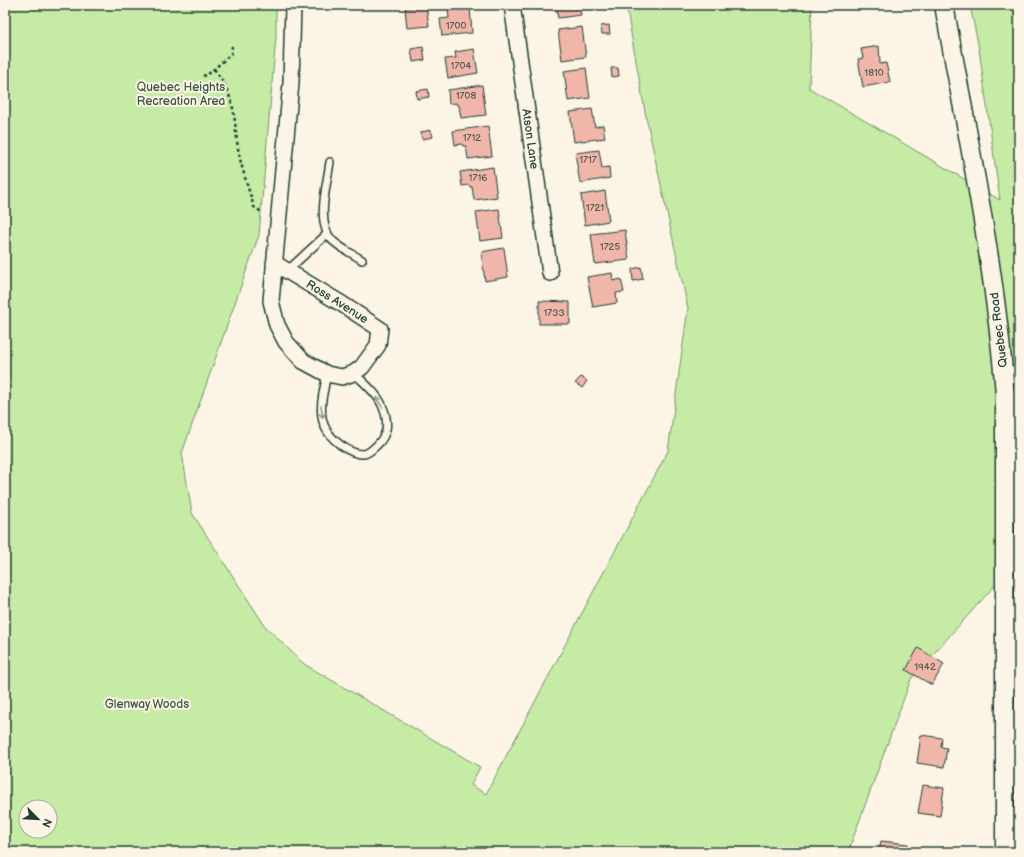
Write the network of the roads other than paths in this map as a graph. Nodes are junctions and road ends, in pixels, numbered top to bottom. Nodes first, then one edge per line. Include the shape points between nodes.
1 (293, 5) edge
2 (512, 5) edge
3 (944, 5) edge
4 (330, 162) dead end
5 (327, 234) junction
6 (362, 260) dead end
7 (274, 263) junction
8 (287, 271) junction
9 (550, 273) dead end
10 (1011, 370) edge
11 (354, 373) junction
12 (327, 374) junction
13 (1005, 852) edge

1 - 7 street via 291,83
2 - 9 street, Atson Lane
3 - 10 street, Quebec Road via 1000,332
4 - 5 lane via 322,220
5 - 6 lane
5 - 8 lane
7 - 8 street, Ross Avenue
7 - 12 street via 270,302 276,324 286,342 303,362
8 - 11 street, Ross Avenue via 380,329 378,345 362,367
10 - 13 street, Quebec Road via 1005,394
11 - 12 street via 342,377
12 -> 11 lane via 321,404 324,425 335,442 363,454 383,439 388,428 382,404

